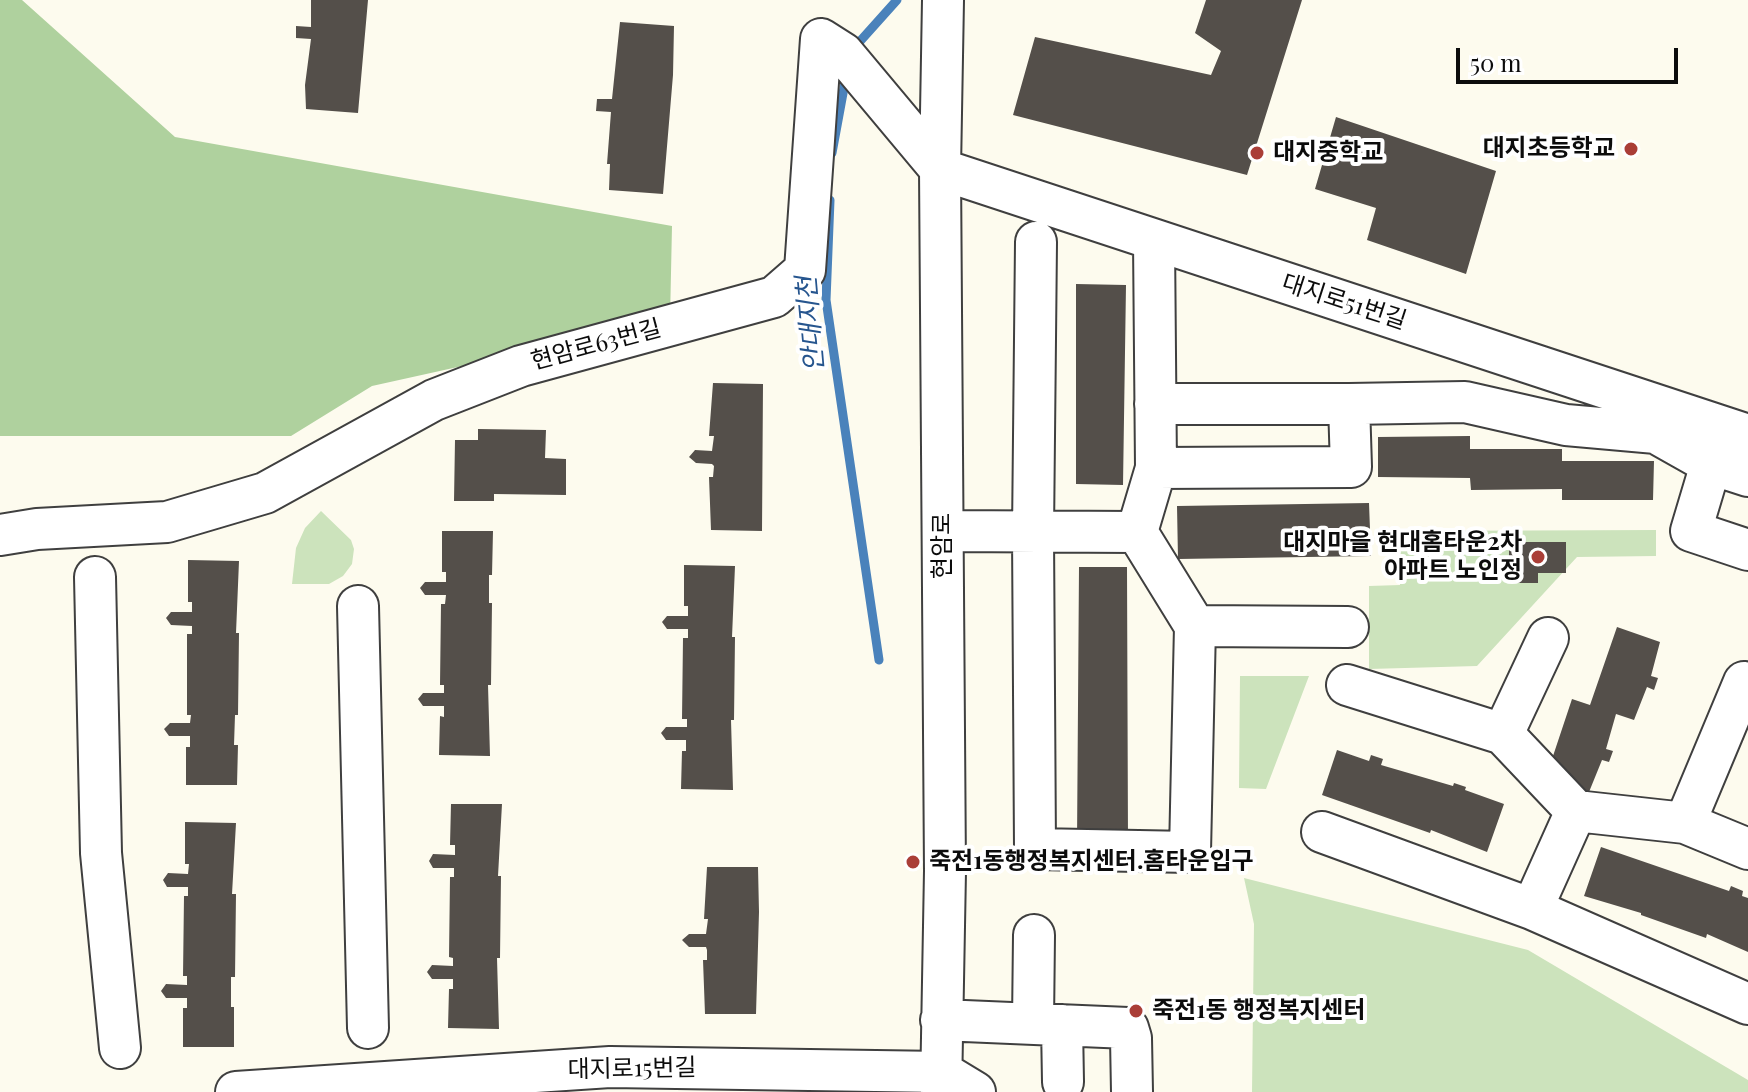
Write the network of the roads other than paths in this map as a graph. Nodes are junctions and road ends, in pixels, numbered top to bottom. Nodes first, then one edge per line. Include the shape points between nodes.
1 (943, 6) edge
2 (940, 169) junction
3 (1154, 240) junction
4 (1036, 242) dead end
5 (1155, 404) junction
6 (1349, 404) junction
7 (1748, 435) edge
8 (1711, 464) junction
9 (1156, 468) junction
10 (1748, 476) edge
11 (943, 531) junction
12 (1137, 532) junction
13 (1033, 533) junction
14 (0, 535) edge
15 (1748, 550) edge
16 (95, 577) dead end
17 (358, 606) dead end
18 (1195, 626) junction
19 (1348, 627) dead end
20 (1548, 638) dead end
21 (1748, 684) edge
22 (1347, 685) dead end
23 (1503, 734) junction
24 (1576, 811) junction
25 (1685, 823) junction
26 (1322, 832) dead end
27 (1748, 849) edge
28 (1532, 909) junction
29 (1034, 935) dead end
30 (1748, 1004) edge
31 (941, 1020) junction
32 (1048, 1024) junction
33 (368, 1028) dead end
34 (120, 1048) dead end
35 (1063, 1082) dead end
36 (953, 1085) edge
37 (236, 1092) edge
38 (1132, 1092) edge

1 - 2 street, 현암로
2 - 3 street, 대지로51번길
2 - 11 street, 현암로
2 - 14 street, 현암로63번길 via 832,46 805,270 774,297 521,366 434,400 265,493 167,522
3 - 5 street
3 - 7 street, 대지로51번길
4 - 13 street
5 - 6 street
5 - 9 street
6 - 8 street via 1465,402 1566,425 1656,433
6 - 9 street via 1351,467
8 - 10 street
8 - 15 street via 1691,531
9 - 12 street
11 - 13 street
11 - 31 street, 현암로
12 - 13 street
12 - 18 street
13 - 18 street via 1035,849 1190,852
16 - 34 street via 101,853
17 - 33 street
18 - 19 street
20 - 23 street
21 - 25 street via 1744,682
22 - 23 street
23 - 24 street
24 - 25 street
24 - 28 street
25 - 27 street
26 - 28 street
28 - 30 street
29 - 32 street
31 - 32 street
31 - 36 street, 현암로
32 - 35 street
32 - 38 street via 1128,1028
36 - 37 street, 대지로15번길 via 610,1067

